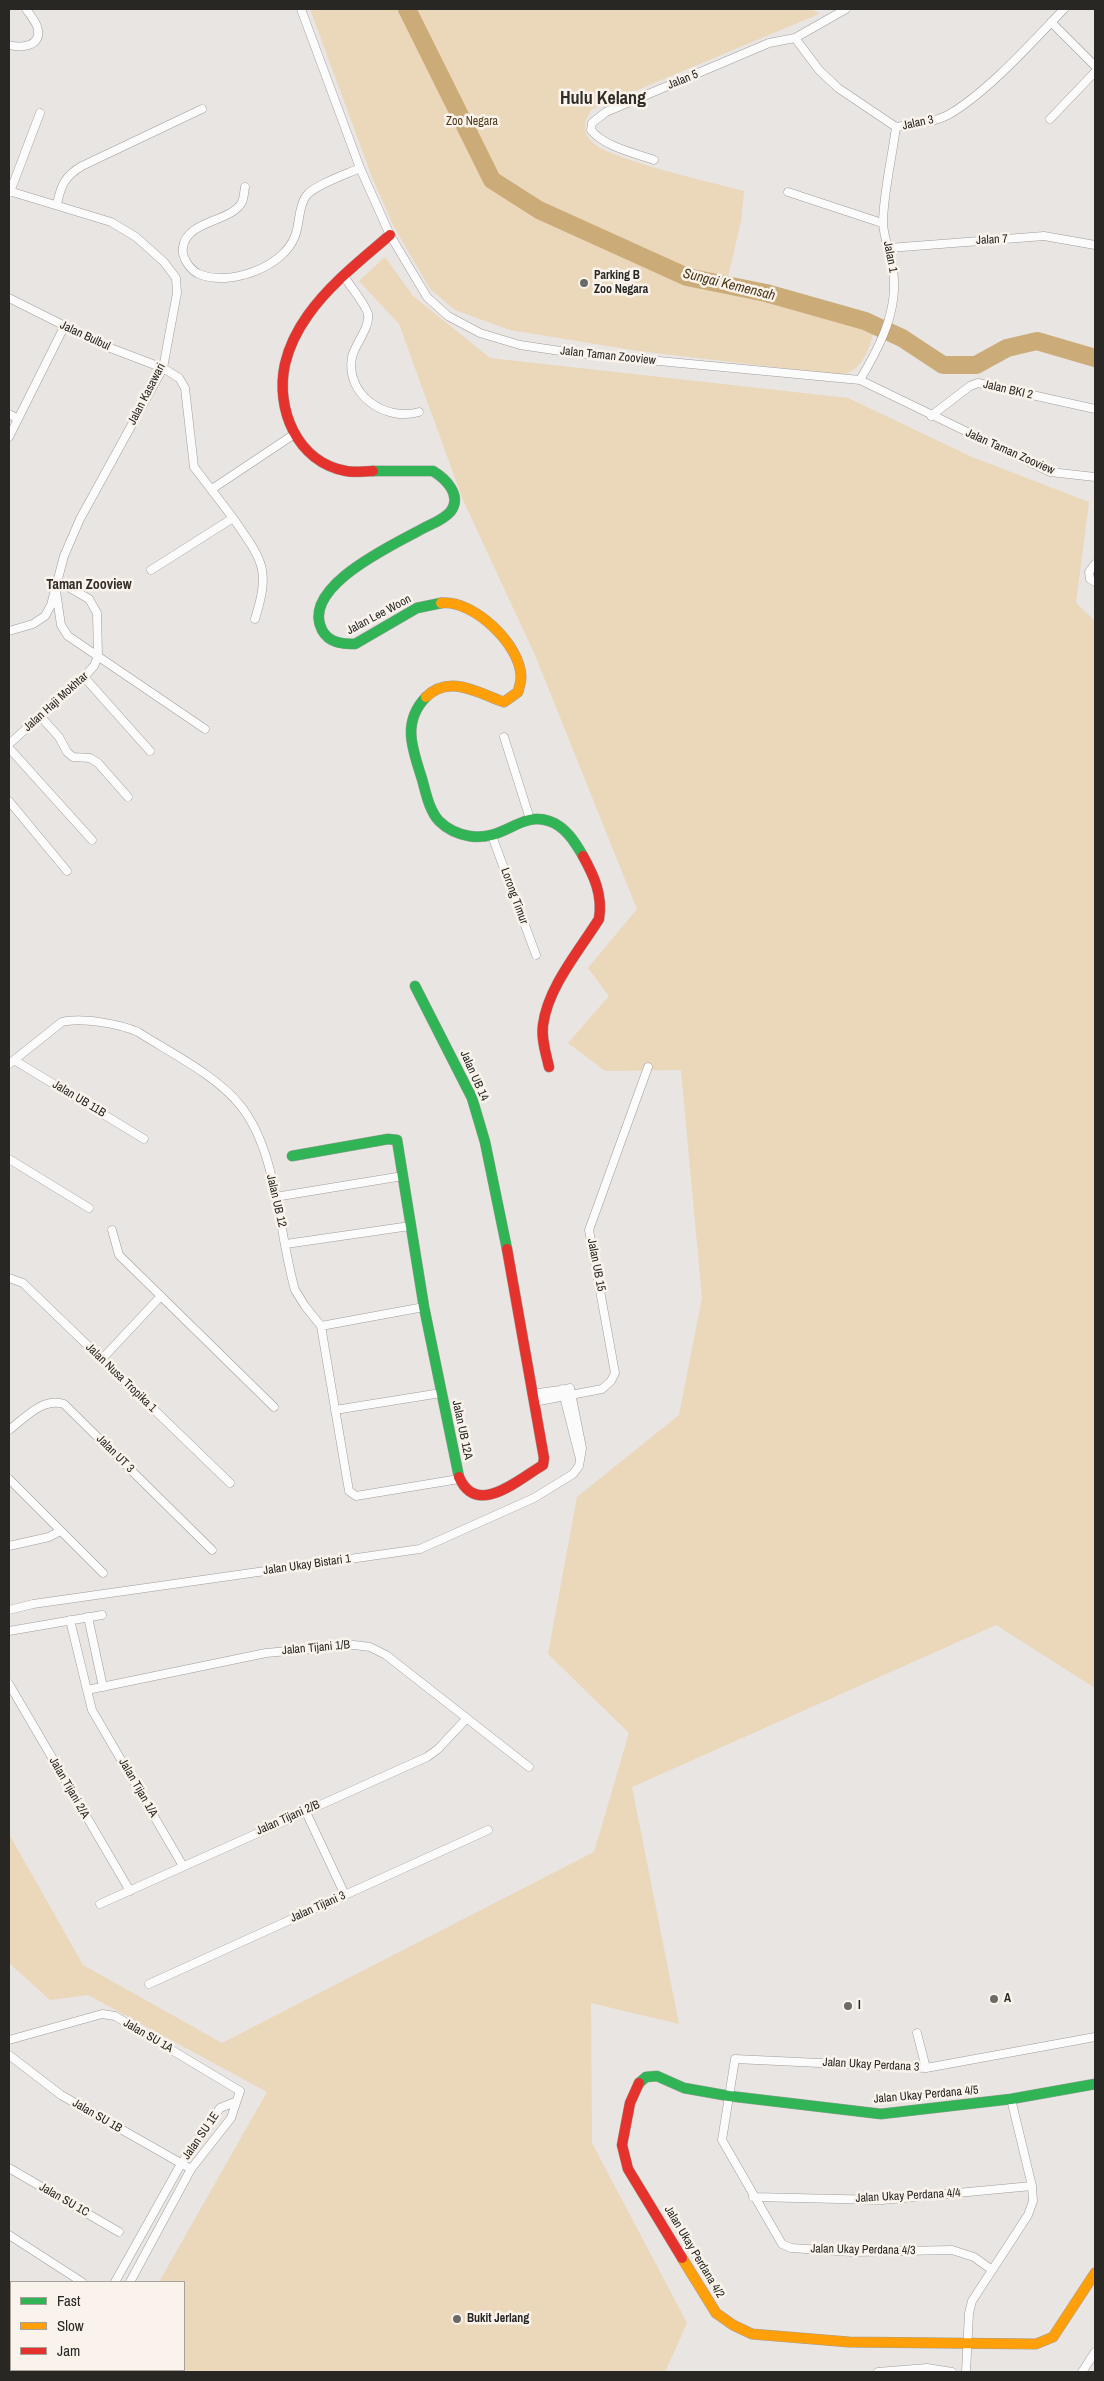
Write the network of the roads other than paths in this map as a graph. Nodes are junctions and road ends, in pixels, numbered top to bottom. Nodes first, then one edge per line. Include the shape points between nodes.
1 (26, 9) edge
2 (301, 9) edge
3 (832, 9) edge
4 (1064, 9) edge
5 (843, 11) edge
6 (1051, 22) junction
7 (795, 38) junction
8 (9, 45) edge
9 (1095, 66) edge
10 (1095, 72) edge
11 (202, 109) dead end
12 (40, 113) dead end
13 (1050, 119) dead end
14 (896, 127) junction
15 (654, 160) dead end
16 (360, 168) junction
17 (245, 187) dead end
18 (9, 192) edge
19 (788, 192) dead end
20 (57, 204) junction
21 (882, 224) junction
22 (390, 235) junction
23 (1095, 245) edge
24 (889, 248) junction
25 (344, 276) junction
26 (9, 298) edge
27 (64, 327) junction
28 (163, 368) junction
29 (860, 380) junction
30 (1095, 409) edge
31 (419, 412) dead end
32 (9, 414) edge
33 (931, 416) junction
34 (18, 419) junction
35 (293, 435) junction
36 (9, 437) edge
37 (1095, 477) edge
38 (212, 489) junction
39 (233, 518) junction
40 (1095, 564) edge
41 (152, 570) dead end
42 (58, 581) junction
43 (1095, 582) edge
44 (56, 589) junction
45 (255, 619) dead end
46 (9, 632) edge
47 (98, 656) junction
48 (84, 677) junction
49 (41, 717) junction
50 (205, 729) dead end
51 (504, 737) dead end
52 (9, 744) edge
53 (9, 748) edge
54 (150, 751) dead end
55 (128, 797) dead end
56 (9, 801) edge
57 (530, 819) junction
58 (492, 836) junction
59 (92, 840) dead end
60 (67, 871) dead end
61 (536, 955) dead end
62 (415, 986) dead end
63 (11, 1062) edge
64 (549, 1067) dead end
65 (648, 1068) dead end
66 (144, 1139) dead end
67 (292, 1156) dead end
68 (9, 1159) edge
69 (403, 1176) junction
70 (275, 1197) junction
71 (89, 1208) dead end
72 (500, 1212) joint
73 (410, 1226) junction
74 (112, 1230) dead end
75 (286, 1244) junction
76 (9, 1278) edge
77 (161, 1296) junction
78 (424, 1307) junction
79 (321, 1326) junction
80 (101, 1360) junction
81 (441, 1393) junction
82 (567, 1393) junction
83 (533, 1398) junction
84 (274, 1407) dead end
85 (335, 1410) junction
86 (9, 1430) edge
87 (9, 1479) edge
88 (460, 1479) junction
89 (230, 1482) dead end
90 (60, 1531) junction
91 (9, 1546) edge
92 (212, 1550) dead end
93 (103, 1574) dead end
94 (9, 1610) edge
95 (102, 1615) dead end
96 (88, 1617) junction
97 (70, 1620) junction
98 (9, 1631) edge
99 (95, 1653) junction
100 (78, 1656) junction
101 (9, 1684) edge
102 (103, 1687) junction
103 (87, 1690) junction
104 (467, 1718) junction
105 (529, 1767) dead end
106 (305, 1810) junction
107 (488, 1830) dead end
108 (183, 1866) junction
109 (130, 1891) junction
110 (345, 1895) junction
111 (100, 1904) dead end
112 (149, 1984) dead end
113 (917, 2034) dead end
114 (1095, 2037) edge
115 (9, 2040) edge
116 (9, 2055) edge
117 (735, 2059) joint
118 (926, 2068) junction
119 (1095, 2084) edge
120 (729, 2096) junction
121 (1011, 2099) junction
122 (235, 2102) junction
123 (181, 2164) junction
124 (9, 2168) edge
125 (191, 2170) junction
126 (1032, 2186) junction
127 (754, 2197) junction
128 (119, 2232) dead end
129 (9, 2235) edge
130 (992, 2270) junction
131 (1095, 2273) edge
132 (80, 2281) edge
133 (116, 2281) edge
134 (131, 2281) edge
135 (967, 2344) junction
136 (1095, 2352) edge
137 (878, 2372) edge
138 (952, 2372) edge
139 (966, 2372) edge
140 (1082, 2372) edge

1 - 8 street via 38,29 38,36 32,44 24,47
2 - 16 street, Jalan Taman Zooview
3 - 5 street
4 - 6 street, Jalan 3
5 - 7 street, Jalan 5
6 - 9 street
6 - 14 street, Jalan 3 via 964,104 931,122
7 - 14 street, Jalan 3 via 818,70 838,88
7 - 15 street, Jalan 5 via 769,43 606,112 592,123 591,130 595,135 608,143
10 - 13 street
11 - 20 street via 76,170 62,182
12 - 18 street
14 - 21 street, Jalan 1
16 - 17 street via 306,195 295,237 273,263 236,276 199,274 183,256 183,245 203,224 234,212 242,202
16 - 22 street, Jalan Taman Zooview
18 - 20 street, Jalan Kasawari
19 - 21 street
20 - 28 street, Jalan Kasawari via 111,222 136,237 164,262 176,278 177,292
21 - 24 street, Jalan 1
22 - 25 street, Jalan Lee Woon
22 - 29 street, Jalan Taman Zooview via 427,297 448,316 480,333 520,345 574,353
23 - 24 street, Jalan 7 via 1044,236
24 - 29 street, Jalan 1 via 895,285 890,316
25 - 31 street via 368,314 352,358 358,388 382,411 406,416
25 - 35 street, Jalan Lee Woon via 298,327 287,353 283,385 285,411
26 - 27 street, Jalan Bulbul
27 - 28 street, Jalan Bulbul
27 - 34 street
28 - 38 street, Jalan Bulbul via 179,378 185,388 194,467
28 - 42 street, Jalan Kasawari via 80,519 64,556
29 - 33 street, Jalan Taman Zooview
30 - 33 street, Jalan BKI 2 via 978,383
32 - 34 street
33 - 37 street, Jalan Taman Zooview via 1050,472
34 - 36 street
35 - 38 street
35 - 58 street, Jalan Lee Woon via 322,464 344,471 433,472 451,484 454,505 451,512 340,579 323,598 319,622 333,643 343,646 354,644 425,604 443,602 460,604 498,630 514,653 521,682 519,692 504,702 472,688 442,687 422,702 414,716 410,738 428,801 441,823 460,834
38 - 39 street, Jalan Bulbul
39 - 41 street
39 - 45 street, Jalan Bulbul via 259,556 264,570 262,596
40 - 43 street via 1089,572
42 - 44 street, Jalan Kasawari
42 - 47 street via 89,599 97,614
44 - 46 street, Jalan Kasawari via 45,616
44 - 47 street via 64,632
47 - 48 street, Jalan Haji Mokhtar
47 - 50 street
48 - 49 street, Jalan Haji Mokhtar
48 - 54 street
49 - 52 street, Jalan Haji Mokhtar
49 - 55 street via 59,737 67,752 73,757 90,758 98,763
51 - 57 street
53 - 59 street
56 - 60 street
57 - 58 street, Jalan Lee Woon
57 - 64 street via 545,820 565,829 578,843 598,888 602,906 600,919 548,1006 544,1043
58 - 61 street, Lorong Timur
62 - 72 street, Jalan UB 14 via 472,1098
63 - 66 street, Jalan UB 11B
63 - 70 street, Jalan UB 12 via 62,1022 72,1020 127,1027 138,1032 212,1080 239,1104 257,1130
65 - 82 street, Jalan UB 15 via 588,1230 615,1373 611,1382 602,1389
67 - 69 street, Jalan UB 12A via 397,1140
68 - 71 street
69 - 70 street
69 - 73 street, Jalan UB 12A
70 - 75 street, Jalan UB 12
72 - 83 street, Jalan UB 12A
73 - 75 street
73 - 78 street, Jalan UB 12A
74 - 77 street via 119,1255
75 - 79 street, Jalan UB 12 via 295,1290
76 - 80 street, Jalan Nusa Tropika 1 via 23,1284
77 - 80 street
77 - 84 street
78 - 79 street
78 - 81 street, Jalan UB 12A
79 - 85 street
80 - 89 street, Jalan Nusa Tropika 1
81 - 85 street
81 - 88 street, Jalan UB 12A
82 - 83 street, Jalan UB 15
82 - 94 street, Jalan Ukay Bistari 1 via 582,1448 580,1466 573,1474 534,1498 420,1549
83 - 88 street, Jalan UB 12A via 543,1465 484,1498 470,1493
85 - 88 street via 352,1494 356,1496
86 - 92 street, Jalan UT 3 via 46,1402 64,1404
87 - 90 street
90 - 91 street via 49,1537
90 - 93 street
95 - 96 street
96 - 97 street
96 - 99 street
97 - 98 street
97 - 100 street
99 - 100 street
99 - 102 street
100 - 103 street
101 - 109 street, Jalan Tijani 2/A
102 - 103 street, Jalan Tijani 1/B
102 - 104 street, Jalan Tijani 1/B via 266,1653 370,1646
103 - 108 street, Jalan Tijan 1/A via 92,1710
104 - 105 street, Jalan Tijani 1/B
104 - 106 street, Jalan Tijani 2/B via 438,1749 427,1756
106 - 108 street, Jalan Tijani 2/B
106 - 110 street
107 - 110 street, Jalan Tijani 3
108 - 109 street, Jalan Tijani 2/B
109 - 111 street, Jalan Tijani 2/B
110 - 112 street, Jalan Tijani 3
113 - 118 street
114 - 118 street, Jalan Ukay Perdana 3
115 - 122 street, Jalan SU 1A via 102,2014 115,2016 237,2087 240,2091
116 - 123 street, Jalan SU 1B via 61,2095
117 - 118 street, Jalan Ukay Perdana 3
117 - 120 street, Jalan Ukay Perdana 4/3
119 - 121 street, Jalan Ukay Perdana 4/5
120 - 121 street, Jalan Ukay Perdana 4/5 via 881,2114
120 - 127 street, Jalan Ukay Perdana 4/3 via 722,2140
120 - 135 street, Jalan Ukay Perdana 4/2 via 684,2088 657,2076 646,2077 637,2085 630,2103 622,2145 628,2169 716,2313 752,2334 849,2342
121 - 126 street
122 - 123 street, Jalan SU 1E via 220,2108
122 - 125 street, Jalan SU 1E via 231,2118
123 - 125 street, Jalan SU 1B
123 - 133 street, Jalan SU 1E
124 - 128 street, Jalan SU 1C
125 - 134 street, Jalan SU 1E
126 - 127 street, Jalan Ukay Perdana 4/4 via 882,2200
126 - 130 street via 1033,2201 1028,2215
127 - 130 street, Jalan Ukay Perdana 4/3 via 776,2237 791,2248 853,2252 952,2250 974,2257
129 - 132 street
130 - 135 street via 972,2301
131 - 135 street via 1053,2337 1036,2344
135 - 139 street
136 - 140 street
137 - 138 street via 927,2368

